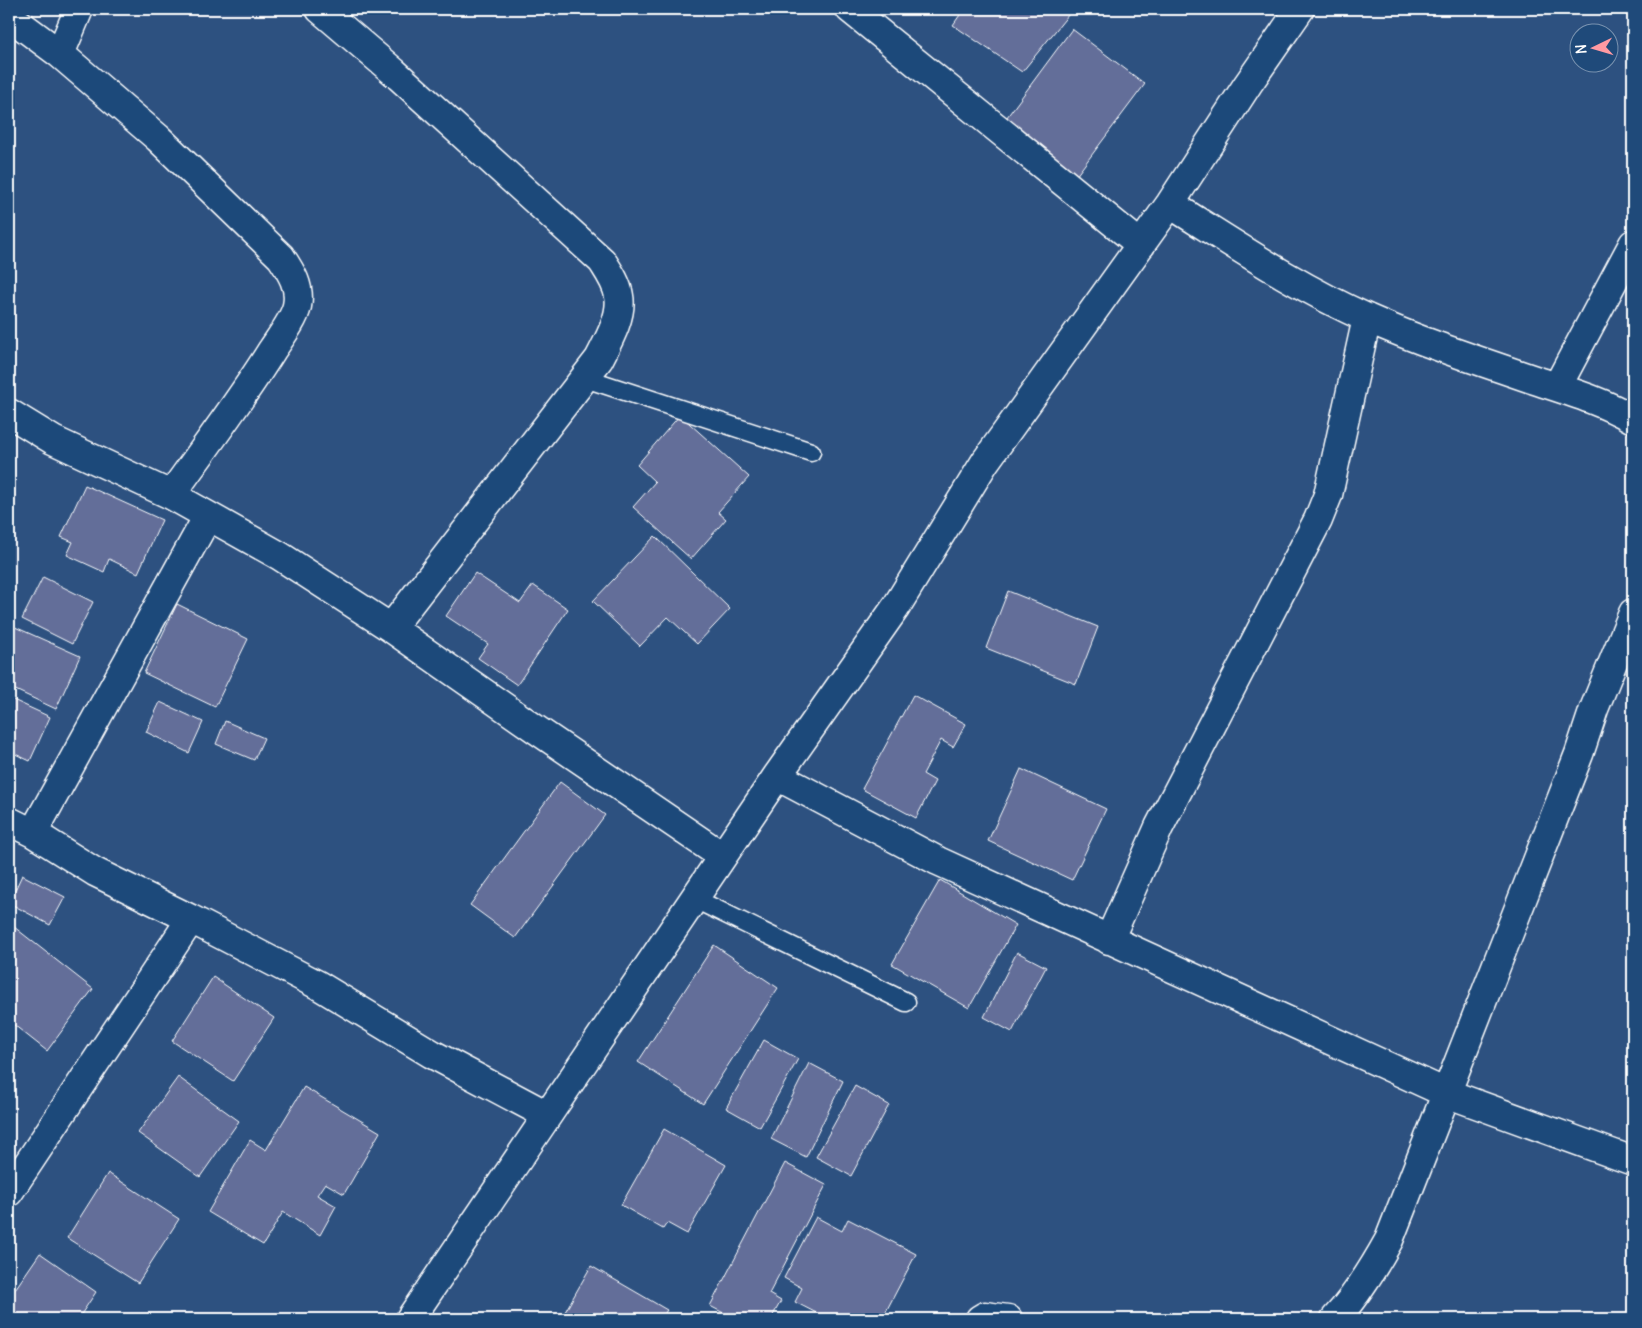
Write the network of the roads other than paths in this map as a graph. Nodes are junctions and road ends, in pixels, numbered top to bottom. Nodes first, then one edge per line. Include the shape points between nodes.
1 (79, 9) edge
2 (320, 9) edge
3 (850, 9) edge
4 (1300, 9) edge
5 (9, 16) edge
6 (60, 54) junction
7 (1170, 204) junction
8 (1633, 244) edge
9 (1141, 245) junction
10 (1367, 318) junction
11 (584, 378) junction
12 (1557, 388) junction
13 (9, 413) edge
14 (1633, 419) edge
15 (810, 452) dead end
16 (171, 495) junction
17 (208, 516) junction
18 (1633, 613) edge
19 (391, 628) junction
20 (777, 776) junction
21 (9, 821) edge
22 (33, 833) junction
23 (722, 856) junction
24 (695, 899) junction
25 (191, 919) junction
26 (1109, 940) junction
27 (906, 1002) dead end
28 (1446, 1093) junction
29 (547, 1115) junction
30 (1633, 1161) edge
31 (9, 1192) edge
32 (410, 1319) edge
33 (980, 1319) edge
34 (1008, 1319) edge
35 (1335, 1319) edge

1 - 6 street
2 - 11 street via 602,261 614,279 620,298 618,316 599,360
3 - 9 street
4 - 7 street
5 - 6 street
6 - 16 street via 158,138 281,257 293,274 298,293 297,308 254,379
7 - 9 street
7 - 10 street via 1288,279
8 - 12 street
9 - 20 street via 985,462 896,606
10 - 12 street
10 - 26 street via 1328,496 1159,827
11 - 15 lane
11 - 19 street
12 - 14 street via 1592,398
13 - 16 street via 54,440
16 - 17 street
17 - 19 street via 280,556
17 - 22 street
18 - 28 street
19 - 23 street
20 - 23 street
20 - 26 street via 938,861
21 - 22 street
22 - 25 street via 94,872
23 - 24 street
24 - 27 lane
24 - 29 street
25 - 29 street via 318,985 432,1054
25 - 31 street
26 - 28 street
28 - 30 street
28 - 35 street via 1390,1240 1370,1275
29 - 32 street
33 - 34 street via 985,1316

